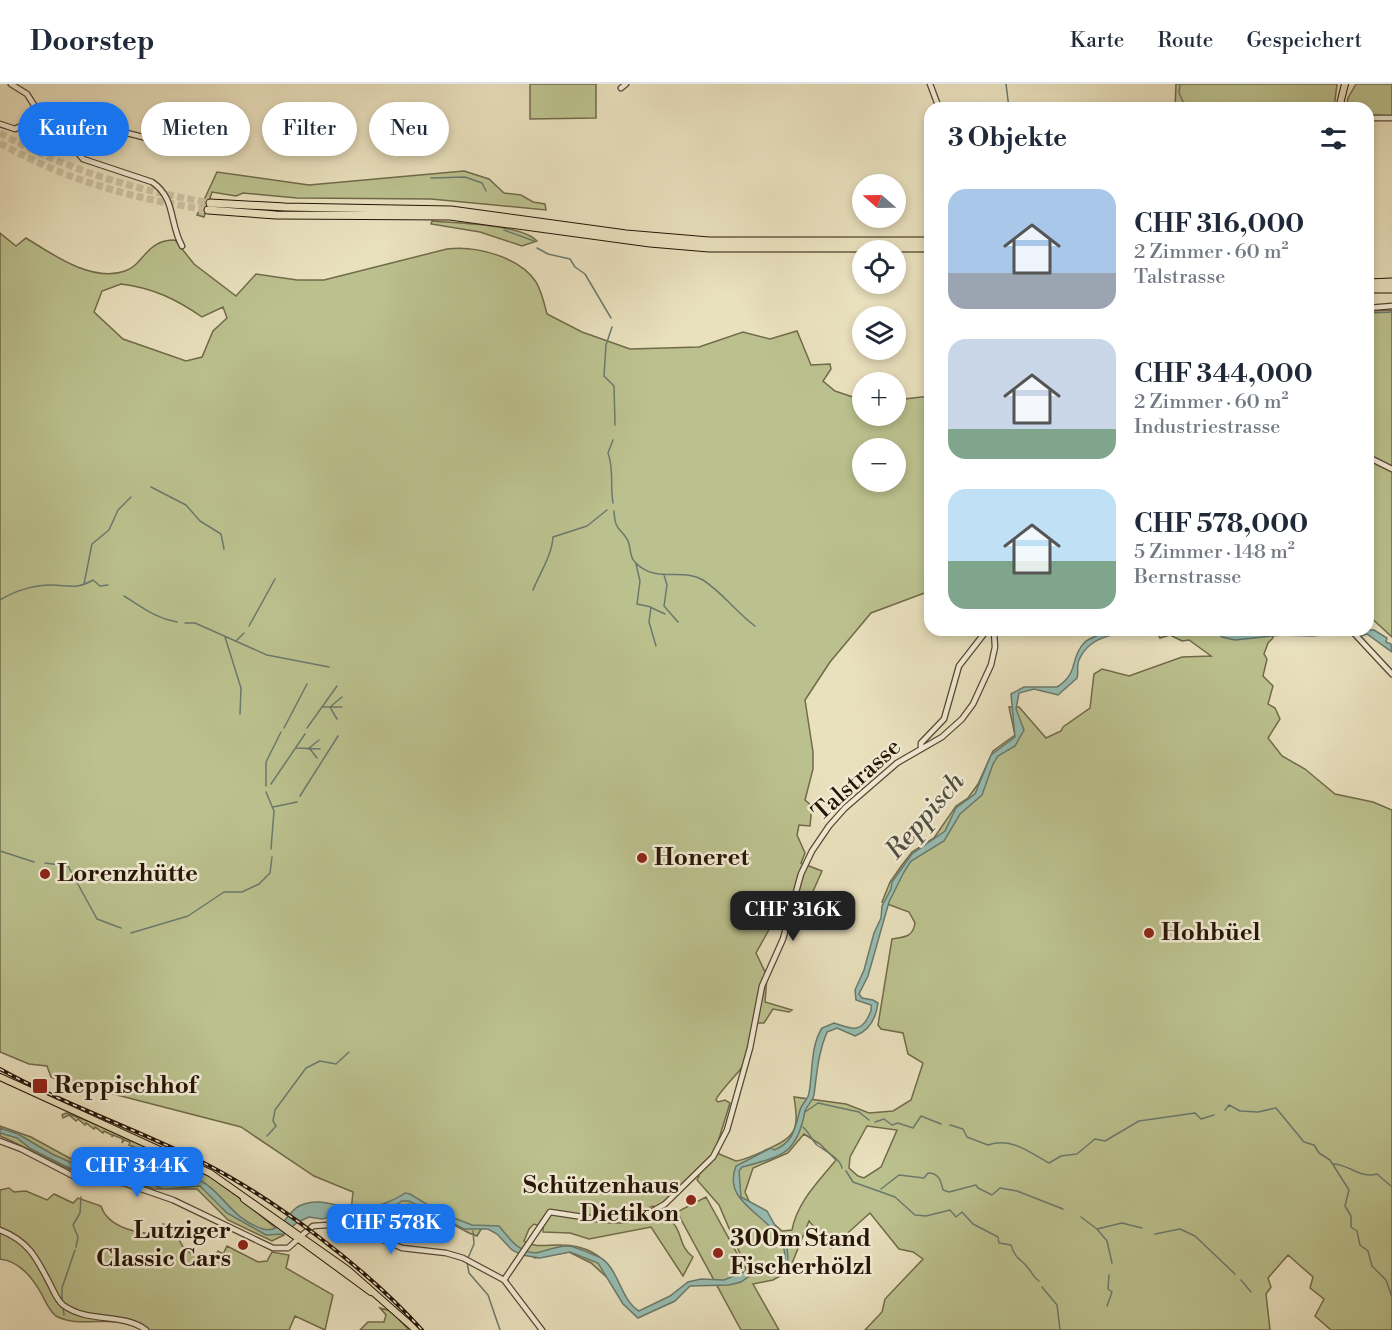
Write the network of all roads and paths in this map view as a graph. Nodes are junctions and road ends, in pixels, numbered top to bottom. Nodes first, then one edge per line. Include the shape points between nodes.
1 (11, 84) edge
2 (930, 84) edge
3 (1345, 84) edge
4 (32, 102) edge
5 (937, 102) edge
6 (1340, 102) edge
7 (1374, 118) edge
8 (1392, 118) edge
9 (0, 124) edge
10 (18, 128) edge
11 (81, 156) edge
12 (924, 241) edge
13 (182, 246) dead end
14 (924, 248) edge
15 (1392, 282) edge
16 (1374, 283) edge
17 (1374, 289) edge
18 (1392, 289) edge
19 (1392, 306) edge
20 (1374, 308) edge
21 (1374, 460) edge
22 (1392, 469) edge
23 (986, 636) edge
24 (992, 636) edge
25 (1356, 636) edge
26 (1392, 674) edge
27 (921, 749) junction
28 (0, 1077) edge
29 (0, 1141) edge
30 (0, 1230) edge
31 (299, 1238) junction
32 (504, 1280) junction
33 (146, 1330) edge
34 (416, 1330) edge
35 (542, 1330) edge

1 - 4 street
2 - 5 street
3 - 6 main road
7 - 8 street
9 - 10 street
11 - 13 street via 159,187 168,198
12 - 14 highway via 709,241 451,210 209,207 276,215 450,216 709,248
15 - 16 highway
17 - 18 highway
19 - 20 street
21 - 22 street
23 - 27 street via 960,663 948,711 921,743
24 - 27 street, Talstrasse via 992,662 971,707 950,731
25 - 26 street
27 - 32 street, Talstrasse via 897,763 839,814 812,851 783,939 762,986 753,1039 727,1130 715,1154 661,1207 646,1215 603,1220 552,1211
28 - 31 main road via 185,1160
29 - 31 street via 79,1179 132,1185 182,1203 273,1248 286,1249
30 - 33 street via 32,1250 64,1305 87,1316 124,1320
31 - 32 street via 313,1226 365,1232 402,1248 446,1253
31 - 34 main road via 379,1296
32 - 35 street

